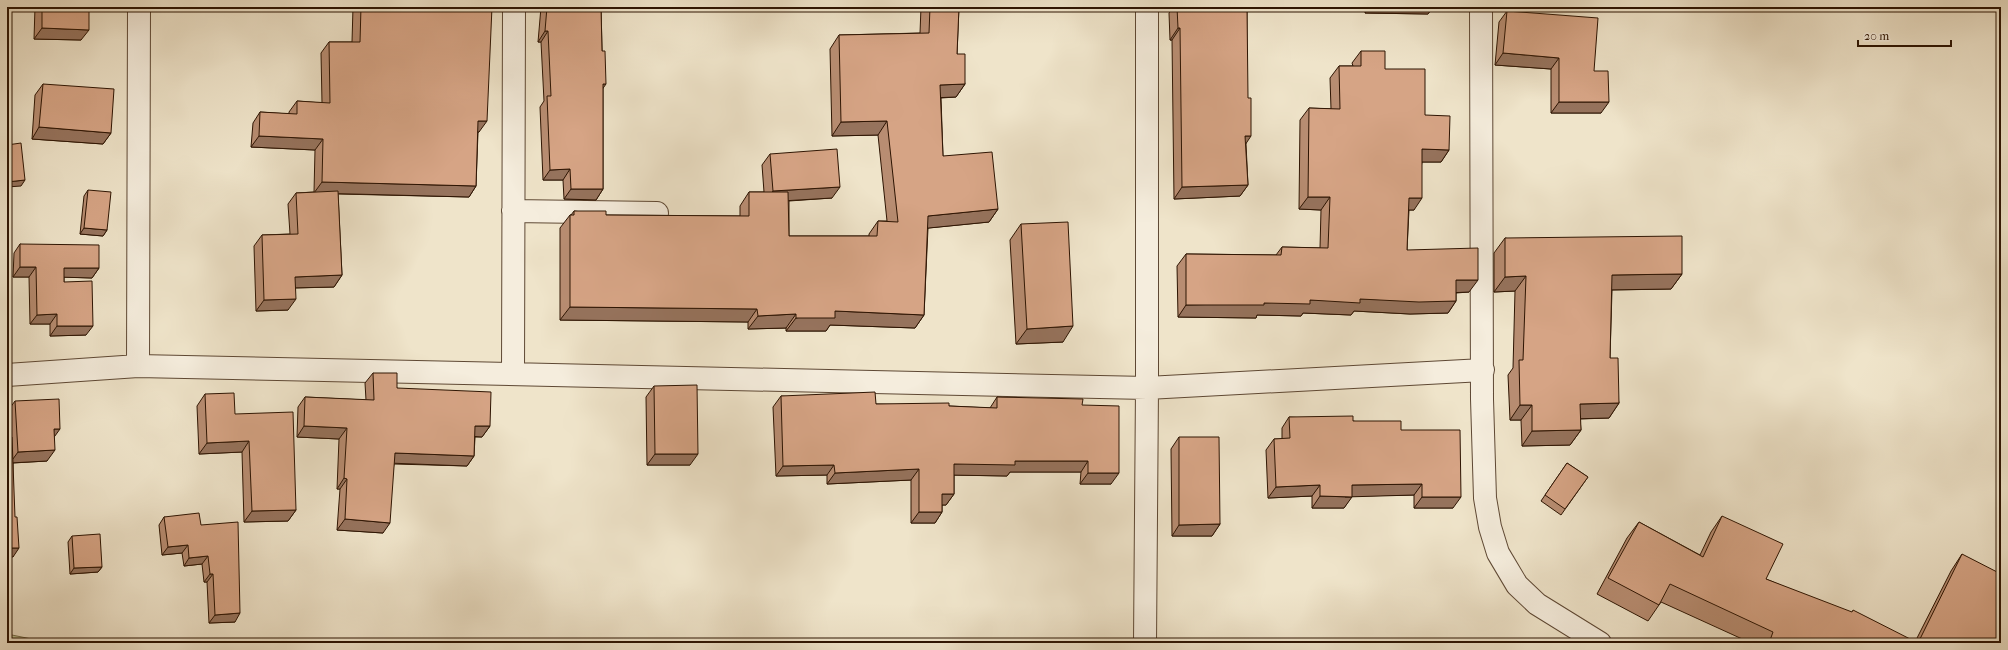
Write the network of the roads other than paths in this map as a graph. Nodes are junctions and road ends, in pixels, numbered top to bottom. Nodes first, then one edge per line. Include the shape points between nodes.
1 (138, 7) edge
2 (514, 7) edge
3 (1147, 7) edge
4 (1481, 7) edge
5 (513, 211) junction
6 (657, 213) dead end
7 (138, 366) junction
8 (1483, 370) junction
9 (513, 374) junction
10 (7, 375) edge
11 (1147, 388) junction
12 (1145, 643) edge
13 (1600, 643) edge

1 - 7 street
2 - 5 street
3 - 11 street
4 - 8 street
5 - 6 street
5 - 9 street
7 - 9 street
7 - 10 street
8 - 11 street
8 - 13 street via 1485,498 1498,553 1517,584 1537,604
9 - 11 street
11 - 12 street

